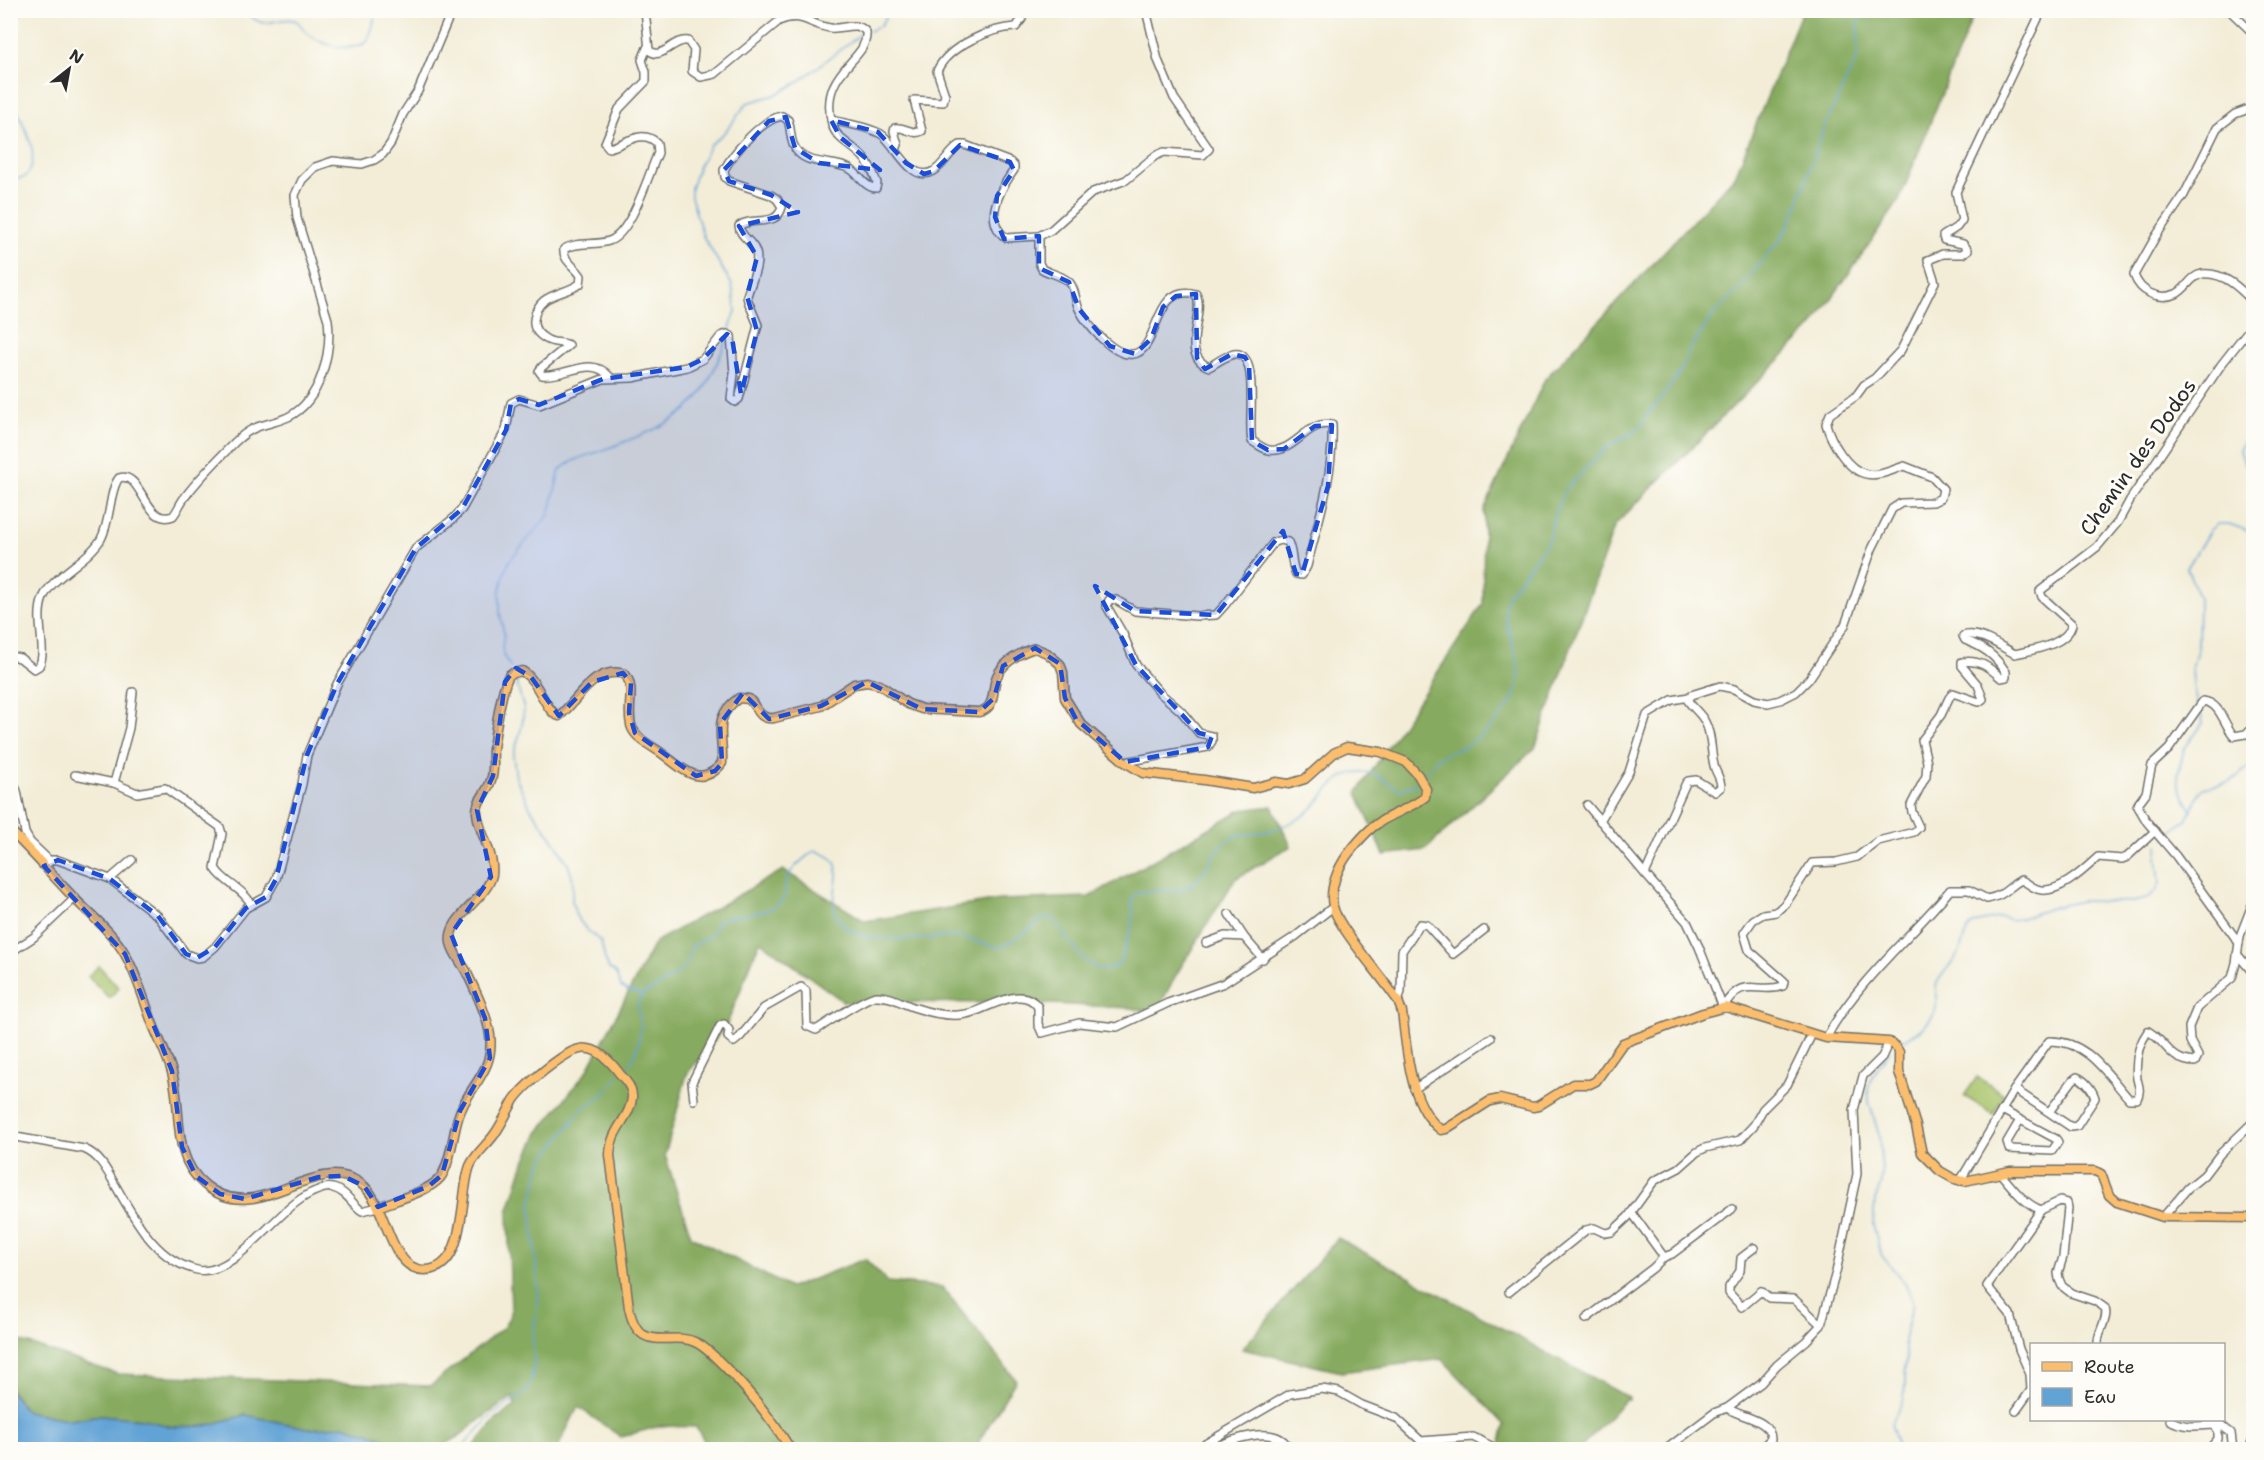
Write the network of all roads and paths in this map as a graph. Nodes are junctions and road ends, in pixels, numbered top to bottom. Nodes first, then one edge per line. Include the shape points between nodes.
1 (452, 10) edge
2 (645, 10) edge
3 (1023, 10) edge
4 (1146, 10) edge
5 (2042, 10) edge
6 (2229, 10) edge
7 (2253, 34) edge
8 (647, 48) junction
9 (2253, 107) edge
10 (831, 120) junction
11 (896, 150) junction
12 (1039, 236) junction
13 (2253, 303) edge
14 (2253, 323) edge
15 (610, 377) junction
16 (10, 656) edge
17 (133, 692) dead end
18 (1689, 697) junction
19 (2253, 725) edge
20 (1125, 762) junction
21 (75, 774) dead end
22 (10, 776) edge
23 (114, 783) junction
24 (1587, 805) dead end
25 (1600, 821) junction
26 (10, 830) edge
27 (2155, 831) junction
28 (132, 860) dead end
29 (47, 863) junction
30 (1645, 874) junction
31 (110, 879) junction
32 (75, 898) junction
33 (2253, 900) edge
34 (251, 904) junction
35 (1333, 906) junction
36 (1229, 914) dead end
37 (1484, 930) dead end
38 (1244, 936) junction
39 (1206, 943) dead end
40 (2239, 943) junction
41 (10, 950) edge
42 (2237, 954) junction
43 (1263, 959) junction
44 (2253, 974) edge
45 (1398, 1001) junction
46 (1725, 1007) junction
47 (1812, 1034) junction
48 (1491, 1038) dead end
49 (1826, 1038) junction
50 (1888, 1042) junction
51 (1414, 1089) junction
52 (2014, 1090) junction
53 (694, 1100) dead end
54 (2002, 1110) junction
55 (2049, 1112) junction
56 (2020, 1120) junction
57 (2253, 1121) edge
58 (10, 1136) edge
59 (2000, 1173) junction
60 (1960, 1181) junction
61 (378, 1208) junction
62 (1732, 1209) dead end
63 (2041, 1210) junction
64 (1632, 1213) junction
65 (2163, 1217) junction
66 (2253, 1218) edge
67 (1754, 1248) dead end
68 (1664, 1257) junction
69 (1509, 1292) dead end
70 (1586, 1319) dead end
71 (1821, 1325) junction
72 (2098, 1343) edge
73 (2030, 1374) edge
74 (2030, 1391) edge
75 (2253, 1402) edge
76 (1727, 1408) junction
77 (2016, 1411) dead end
78 (2173, 1421) edge
79 (2214, 1425) junction
80 (2253, 1429) edge
81 (2253, 1436) edge
82 (791, 1449) edge
83 (1201, 1449) edge
84 (1208, 1449) edge
85 (1290, 1449) edge
86 (1499, 1449) edge
87 (1665, 1449) edge
88 (1759, 1449) edge
89 (2208, 1449) edge
90 (2232, 1449) edge
91 (2249, 1449) edge

1 - 16 street via 418,92 383,154 362,164 321,164 308,172 295,195 297,218 330,336 323,369 309,398 288,417 247,432 187,494 173,516 157,514 130,478 119,478 101,539 43,599 39,616 41,663 34,669 20,658
2 - 8 street
3 - 11 street via 1016,27 989,31 940,64 937,71 945,95 943,102 914,100 922,131 896,128
4 - 12 street via 1158,60 1174,98 1209,149 1203,155 1164,152 1155,156 1125,180 1098,189 1060,224
5 - 18 street via 1956,192 1962,220 1943,236 1944,240 1963,244 1968,250 1962,255 1943,254 1928,260 1935,282 1901,350 1856,396 1830,414 1826,424 1830,439 1853,467 1867,474 1904,466 1932,477 1943,489 1941,498 1901,503 1892,509 1872,549 1845,625 1796,692 1768,703 1720,686
6 - 7 street
8 - 10 street via 659,54 678,42 688,41 694,50 692,71 705,77 715,74 786,18 802,18 831,28 860,27 866,32 865,42 834,82
8 - 15 street via 642,60 646,81 619,109 605,143 609,148 629,139 649,138 657,143 658,153 619,236 564,249 563,254 581,276 580,284 545,299 534,321 541,336 569,345 540,369 542,375 594,367
9 - 13 street via 2235,114 2217,128 2184,195 2134,275 2145,292 2164,296 2176,294 2194,276 2215,274 2241,289
10 - 11 street via 878,132
10 - 15 street via 835,132 868,163 876,188 869,187 846,167 814,162 803,156 792,142 788,120 782,116 769,121 748,139 724,170 729,181 771,195 782,207 776,218 739,226 740,233 757,253 747,296 758,324 738,401 731,399 733,341 727,334 693,364 632,378
11 - 12 street via 915,171 924,174 934,171 960,145 1010,162 1014,170 997,196 995,221 1006,238
12 - 20 street via 1042,269 1069,282 1079,309 1094,330 1123,354 1136,354 1144,348 1163,307 1176,296 1196,294 1200,302 1194,332 1201,364 1209,367 1232,354 1240,354 1250,364 1252,441 1268,450 1284,449 1315,426 1332,425 1328,486 1302,574 1296,574 1293,552 1288,542 1281,540 1274,542 1216,615 1135,611 1110,599 1106,605 1136,665 1199,733 1212,736 1209,747
14 - 46 street, Chemin des Dodos via 2118,522 2097,547 2040,591 2072,624 2071,630 2058,641 2015,654 1988,640 1963,636 1998,660 2006,676 2001,678 1978,662 1962,662 1983,699 1979,702 1953,693 1922,740 1926,776 1911,805 1919,827 1914,832 1878,841 1857,857 1812,863 1786,903 1776,912 1753,920 1744,933 1749,950 1784,981 1783,986 1739,988
15 - 34 street via 539,405 519,399 511,403 506,430 462,509 413,554 337,684 307,755 276,879 267,897
17 - 23 street via 129,728
18 - 25 street via 1672,700 1647,715 1629,772
18 - 30 street via 1691,707 1704,720 1709,733 1721,787 1715,792 1696,780 1686,783
19 - 27 street via 2246,734 2234,736 2216,707 2203,700 2198,705 2169,749 2152,765 2146,793 2137,805
20 - 35 main road via 1150,775 1253,788 1276,782 1300,782 1347,747 1406,762 1426,789 1425,797 1378,823 1352,850 1338,872
20 - 61 main road via 1076,718 1065,698 1060,664 1035,648 1003,666 993,698 979,712 915,707 872,682 854,684 821,706 774,718 764,718 748,699 738,698 720,724 722,763 715,771 700,775 685,772 635,733 629,713 630,683 625,674 614,673 591,682 559,716 531,677 522,671 512,672 503,691 493,748 493,776 477,810 492,872 486,887 451,934 451,944 486,1018 490,1058 460,1111 442,1175 429,1186
21 - 23 street
22 - 29 street via 25,833
23 - 34 street via 137,793 165,788 220,827 215,868
24 - 25 street
25 - 30 street
26 - 29 main road
27 - 40 street
27 - 49 street via 2127,857 2098,857 2071,880 2047,890 2021,880 2006,893 1987,899 1969,890 1950,890 1890,953 1841,1013
28 - 31 street
29 - 31 street via 58,860
29 - 32 main road
30 - 46 street via 1687,922
31 - 34 street via 158,916 186,954 197,958 215,947
32 - 41 street via 34,937
32 - 61 main road via 118,943 129,961 172,1071 182,1147 196,1176 219,1194 245,1199 259,1198 319,1177 342,1176 364,1186
33 - 40 street
35 - 43 street
35 - 45 main road
36 - 38 street
37 - 45 street via 1453,954 1427,925 1420,924 1402,951
38 - 39 street via 1225,936
38 - 43 street
40 - 42 street
42 - 44 street
42 - 52 street via 2232,978 2197,1008 2189,1028 2190,1041 2198,1056 2195,1062 2174,1057 2148,1031 2138,1058 2137,1099 2129,1099 2084,1050 2055,1041 2049,1041 2042,1049
43 - 53 street via 1224,983 1117,1027 1079,1023 1042,1033 1038,1007 1030,999 1001,999 976,1012 959,1015 932,1012 895,998 875,996 816,1030 807,1026 806,991 801,987 764,1008 734,1041 728,1037 729,1030 724,1024 720,1026 692,1082
45 - 51 main road
46 - 47 main road
46 - 51 main road via 1623,1043 1596,1081 1573,1084 1539,1106 1490,1101 1441,1130
47 - 49 main road
47 - 64 street via 1786,1084 1740,1140 1697,1152 1684,1165 1654,1181
48 - 51 street
49 - 50 main road
50 - 60 main road via 1899,1052 1899,1072 1922,1153 1941,1171
50 - 71 street via 1882,1057 1863,1076 1854,1110 1857,1174
52 - 54 street
52 - 55 street
54 - 56 street
54 - 60 street
55 - 55 street via 2072,1127 2077,1126 2095,1098 2094,1092 2077,1077
56 - 56 street via 2007,1142 2009,1149 2055,1149 2056,1139
57 - 65 street
58 - 61 street via 93,1154 153,1244 166,1256 194,1269 208,1270 228,1263 284,1211 316,1190 337,1189 362,1211
59 - 60 main road
59 - 63 street via 2025,1202
59 - 65 main road via 2095,1171 2101,1174 2116,1202
61 - 82 main road via 405,1262 422,1270 446,1261 454,1249 470,1166 497,1131 515,1098 568,1053 593,1049 604,1054 630,1086 632,1095 614,1133 610,1155 634,1326 654,1339 690,1340 706,1349 758,1402
62 - 68 street
63 - 72 street via 2060,1201 2067,1203 2059,1280 2071,1293 2105,1308
63 - 73 street via 1987,1286 2010,1314
64 - 68 street
64 - 69 street via 1612,1232 1586,1230
65 - 66 main road
67 - 71 street via 1741,1258 1740,1271 1729,1293 1742,1307 1761,1291 1769,1298 1794,1299
68 - 70 street
71 - 76 street via 1761,1383
74 - 77 street
75 - 80 street
76 - 87 street via 1714,1413
76 - 88 street via 1766,1425 1771,1431 1771,1439
78 - 79 street via 2191,1426
79 - 89 street via 2218,1438
79 - 90 street via 2220,1424 2231,1433
81 - 91 street
83 - 86 street via 1290,1394 1322,1389 1339,1392 1362,1406 1396,1418 1420,1441 1473,1437
84 - 85 street via 1240,1437 1263,1435 1283,1441

